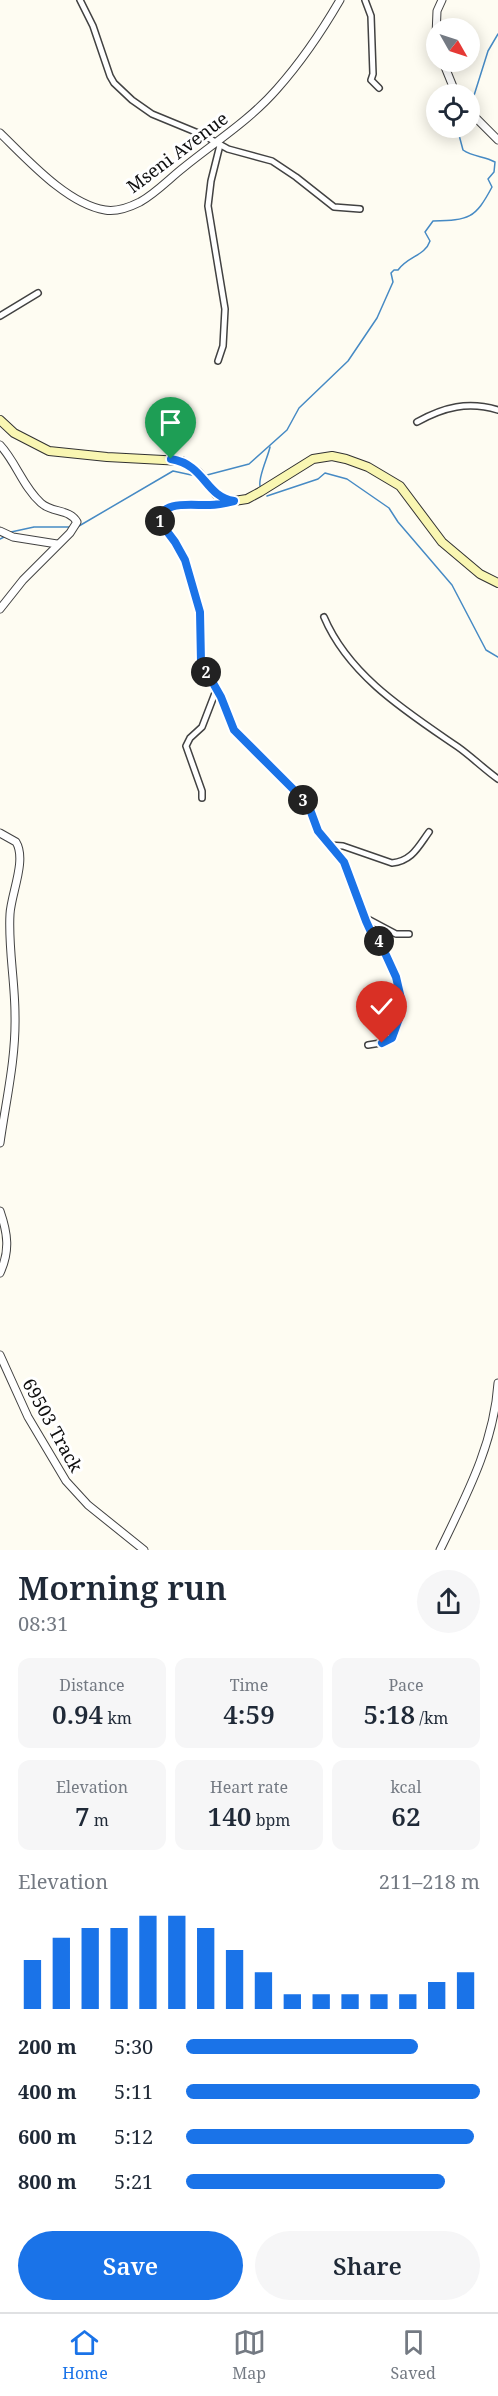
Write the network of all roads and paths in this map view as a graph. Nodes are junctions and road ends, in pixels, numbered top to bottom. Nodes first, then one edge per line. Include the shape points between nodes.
1 (80, 0) edge
2 (340, 0) edge
3 (365, 0) edge
4 (442, 0) edge
5 (436, 18) edge
6 (379, 88) dead end
7 (480, 122) edge
8 (0, 133) edge
9 (498, 140) edge
10 (218, 144) junction
11 (360, 209) dead end
12 (38, 293) dead end
13 (0, 316) edge
14 (218, 362) dead end
15 (498, 410) edge
16 (417, 422) dead end
17 (2, 425) edge
18 (0, 445) edge
19 (234, 501) junction
20 (0, 531) edge
21 (57, 544) junction
22 (498, 583) edge
23 (0, 609) edge
24 (324, 616) dead end
25 (217, 688) junction
26 (498, 779) edge
27 (202, 798) dead end
28 (429, 832) dead end
29 (0, 833) edge
30 (329, 845) junction
31 (364, 917) junction
32 (408, 934) dead end
33 (368, 1045) dead end
34 (0, 1143) edge
35 (0, 1211) edge
36 (0, 1273) edge
37 (0, 1354) edge
38 (498, 1383) edge
39 (144, 1550) edge
40 (440, 1550) edge

1 - 10 street via 118,88 152,114
2 - 10 street, Mseni Avenue via 277,90
3 - 6 street via 371,16 371,80
4 - 5 street
7 - 9 street
8 - 10 street, Mseni Avenue via 53,183 108,211 150,195
10 - 11 street via 272,161 334,207
10 - 14 street via 208,207 225,309
12 - 13 street
15 - 16 street via 462,405 434,412
17 - 19 main road via 49,451 182,461 198,472 216,494
18 - 21 street via 41,504 68,513 76,520 70,533
19 - 22 main road via 260,492 313,459 346,459 400,486 442,542 480,574
19 - 25 street via 178,505 168,508 159,518 185,560 200,612 201,662
20 - 21 street via 30,541
21 - 23 street
24 - 26 street via 333,638 381,692
25 - 27 street via 202,727 186,746
25 - 30 street via 234,730 308,804 318,831
28 - 30 street via 409,858 392,863
29 - 34 street via 18,845 20,856 10,910 15,1000 13,1058
30 - 31 street via 344,862
31 - 32 street via 396,934
31 - 33 street via 387,956 402,1003 392,1038
35 - 36 street via 8,1252
37 - 39 street, 69503 Track via 33,1425 66,1481
38 - 40 street via 482,1459

